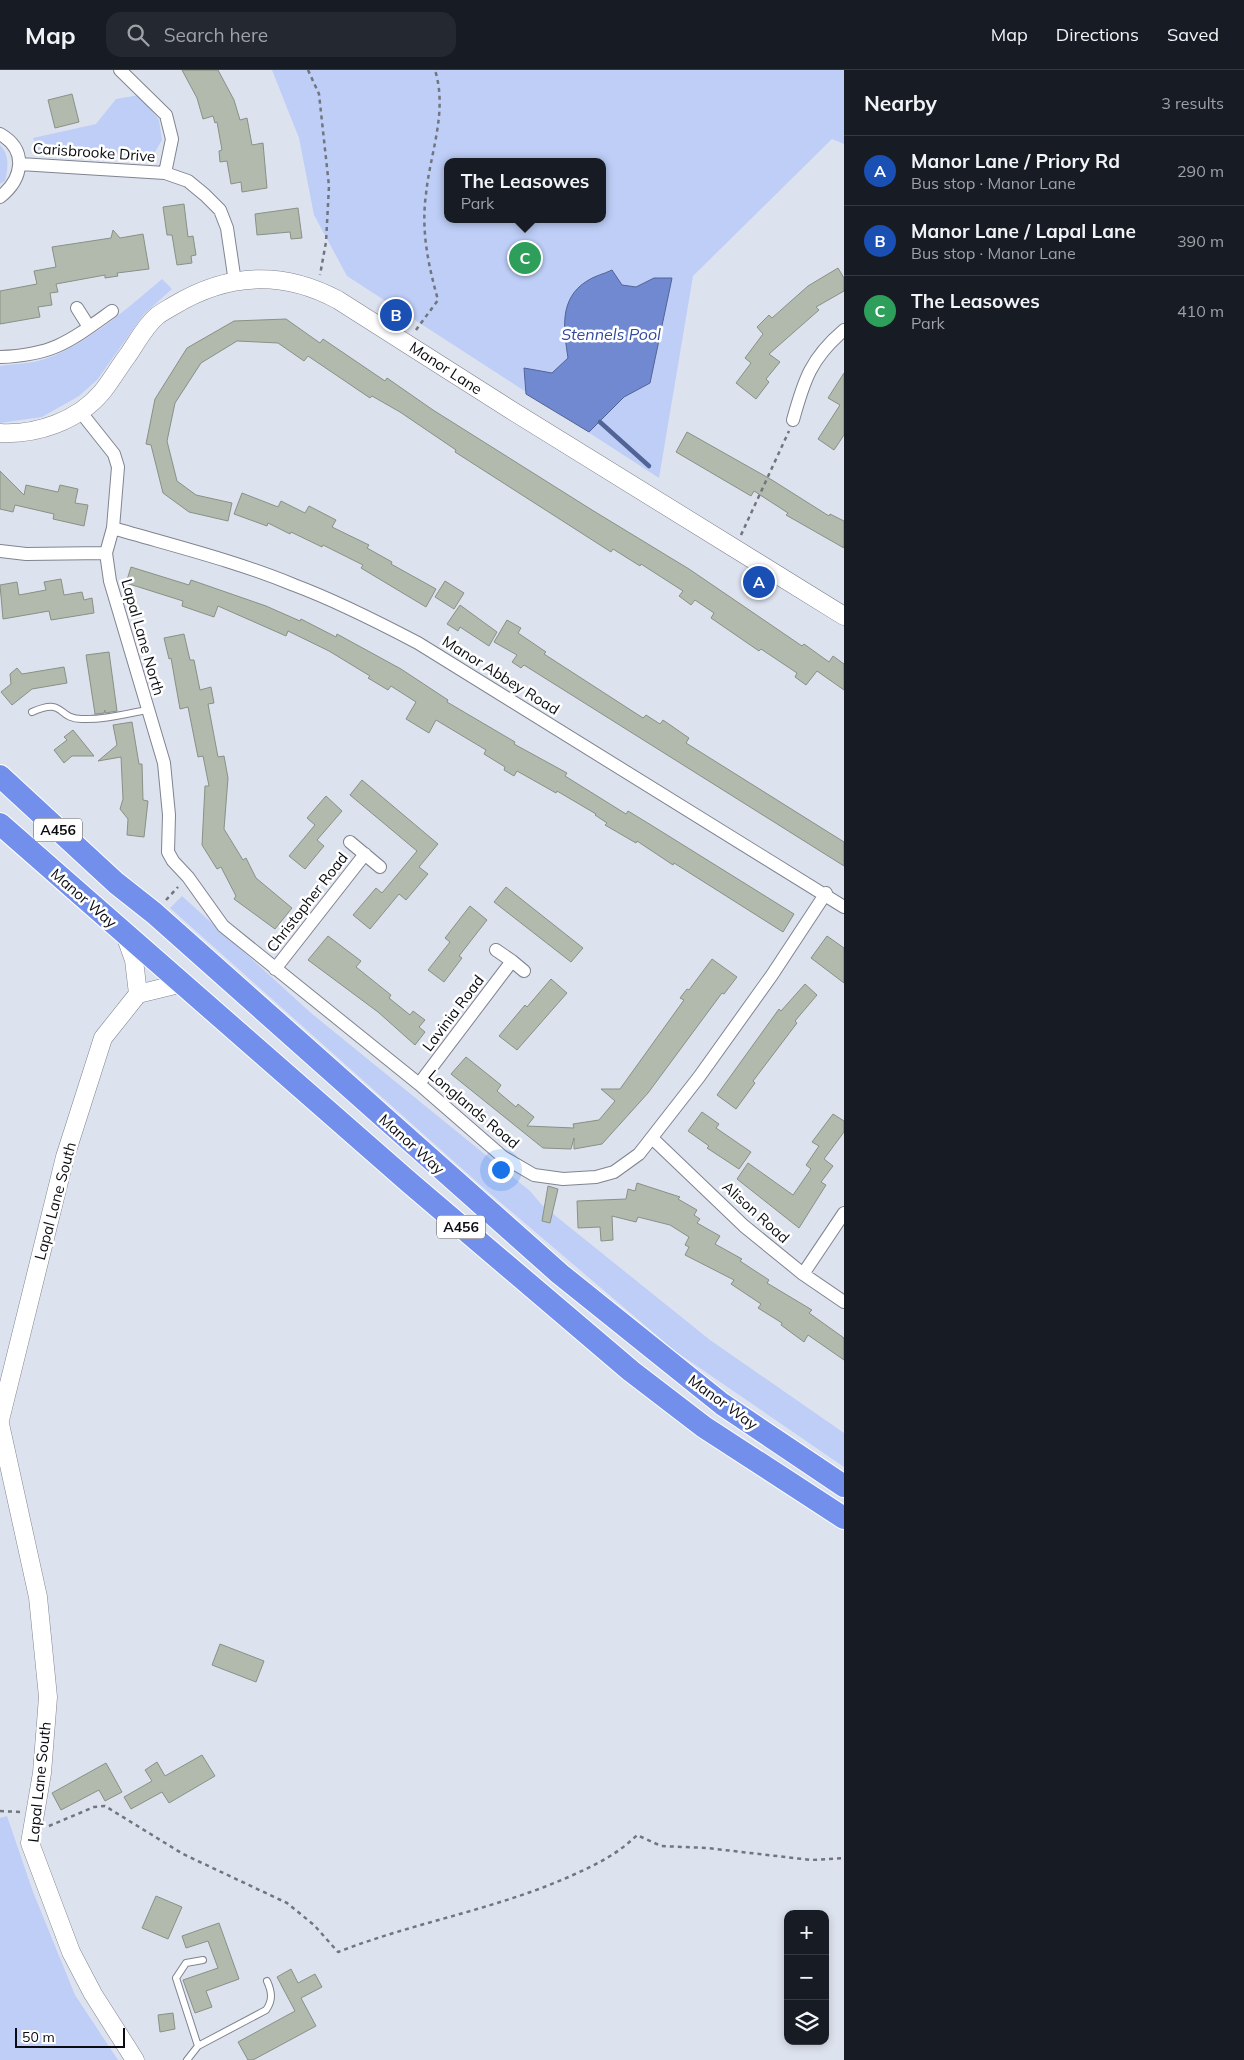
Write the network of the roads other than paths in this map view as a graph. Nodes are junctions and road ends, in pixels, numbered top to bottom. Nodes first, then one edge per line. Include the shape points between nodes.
1 (120, 70) edge
2 (0, 134) edge
3 (20, 164) junction
4 (165, 173) junction
5 (0, 197) edge
6 (235, 282) junction
7 (77, 308) dead end
8 (112, 311) dead end
9 (90, 327) junction
10 (844, 330) edge
11 (0, 357) edge
12 (79, 410) junction
13 (793, 420) road end
14 (0, 434) edge
15 (113, 528) junction
16 (0, 551) edge
17 (106, 553) junction
18 (844, 616) edge
19 (148, 710) junction
20 (32, 712) dead end
21 (0, 776) edge
22 (0, 824) edge
23 (350, 842) dead end
24 (365, 854) junction
25 (380, 867) dead end
26 (188, 877) joint
27 (826, 894) junction
28 (844, 907) edge
29 (124, 932) junction
30 (496, 950) dead end
31 (512, 961) junction
32 (275, 969) junction
33 (524, 972) dead end
34 (183, 983) junction
35 (138, 994) junction
36 (419, 1084) junction
37 (652, 1138) junction
38 (844, 1214) edge
39 (803, 1274) junction
40 (844, 1302) edge
41 (0, 1420) edge
42 (0, 1424) edge
43 (844, 1486) edge
44 (844, 1518) edge
45 (203, 1960) dead end
46 (267, 1981) dead end
47 (198, 2046) junction
48 (135, 2060) edge
49 (187, 2060) edge

1 - 4 street, Carisbrooke Drive via 166,115 172,139
2 - 3 street via 14,146
3 - 4 street, Carisbrooke Drive
3 - 5 street via 16,180
4 - 6 street, Carisbrooke Drive via 188,182 220,210 227,228
6 - 12 street, Manor Lane via 201,290 157,315 100,394
6 - 18 street, Manor Lane via 280,280 318,289
7 - 9 street
8 - 9 street
9 - 11 street via 62,346 22,356
10 - 13 street via 814,361
12 - 14 street, Manor Lane via 67,419 40,429 21,434
12 - 15 street, Lapal Lane North via 114,454 118,467
15 - 17 street, Lapal Lane North
15 - 27 street, Manor Abbey Road via 294,584 410,638
16 - 17 street via 26,554
17 - 19 street, Lapal Lane North via 110,581
19 - 20 lane via 79,720 53,706
19 - 26 street, Lapal Lane North via 164,763 169,815 168,852
21 - 43 highway, Manor Way / A456 via 116,884 154,913 560,1274 722,1404
22 - 29 highway, Manor Way / A456
23 - 24 street, Christopher Road
24 - 25 street, Christopher Road
24 - 32 street, Christopher Road
26 - 32 street, Longlands Road via 222,926
27 - 28 street, Manor Abbey Road
27 - 37 street, Longlands Road via 772,975
29 - 34 highway, Manor Way / A456
29 - 35 street via 134,960
30 - 31 street
31 - 33 street
31 - 36 street, Lavinia Road
32 - 36 street, Longlands Road
34 - 35 street
34 - 44 highway, Manor Way / A456 via 432,1202 631,1371 704,1427
35 - 41 street, Lapal Lane South via 103,1038 65,1157
36 - 37 street, Longlands Road via 502,1157 534,1175 581,1180 614,1172 639,1154
37 - 39 street, Alison Road via 744,1226
38 - 39 street
39 - 40 street, Alison Road
42 - 48 street, Lapal Lane South via 38,1596 48,1697 42,1773 30,1843 71,1952
45 - 47 lane via 186,1963 176,1978
46 - 47 lane via 272,1992 271,2004 266,2010
47 - 49 lane

